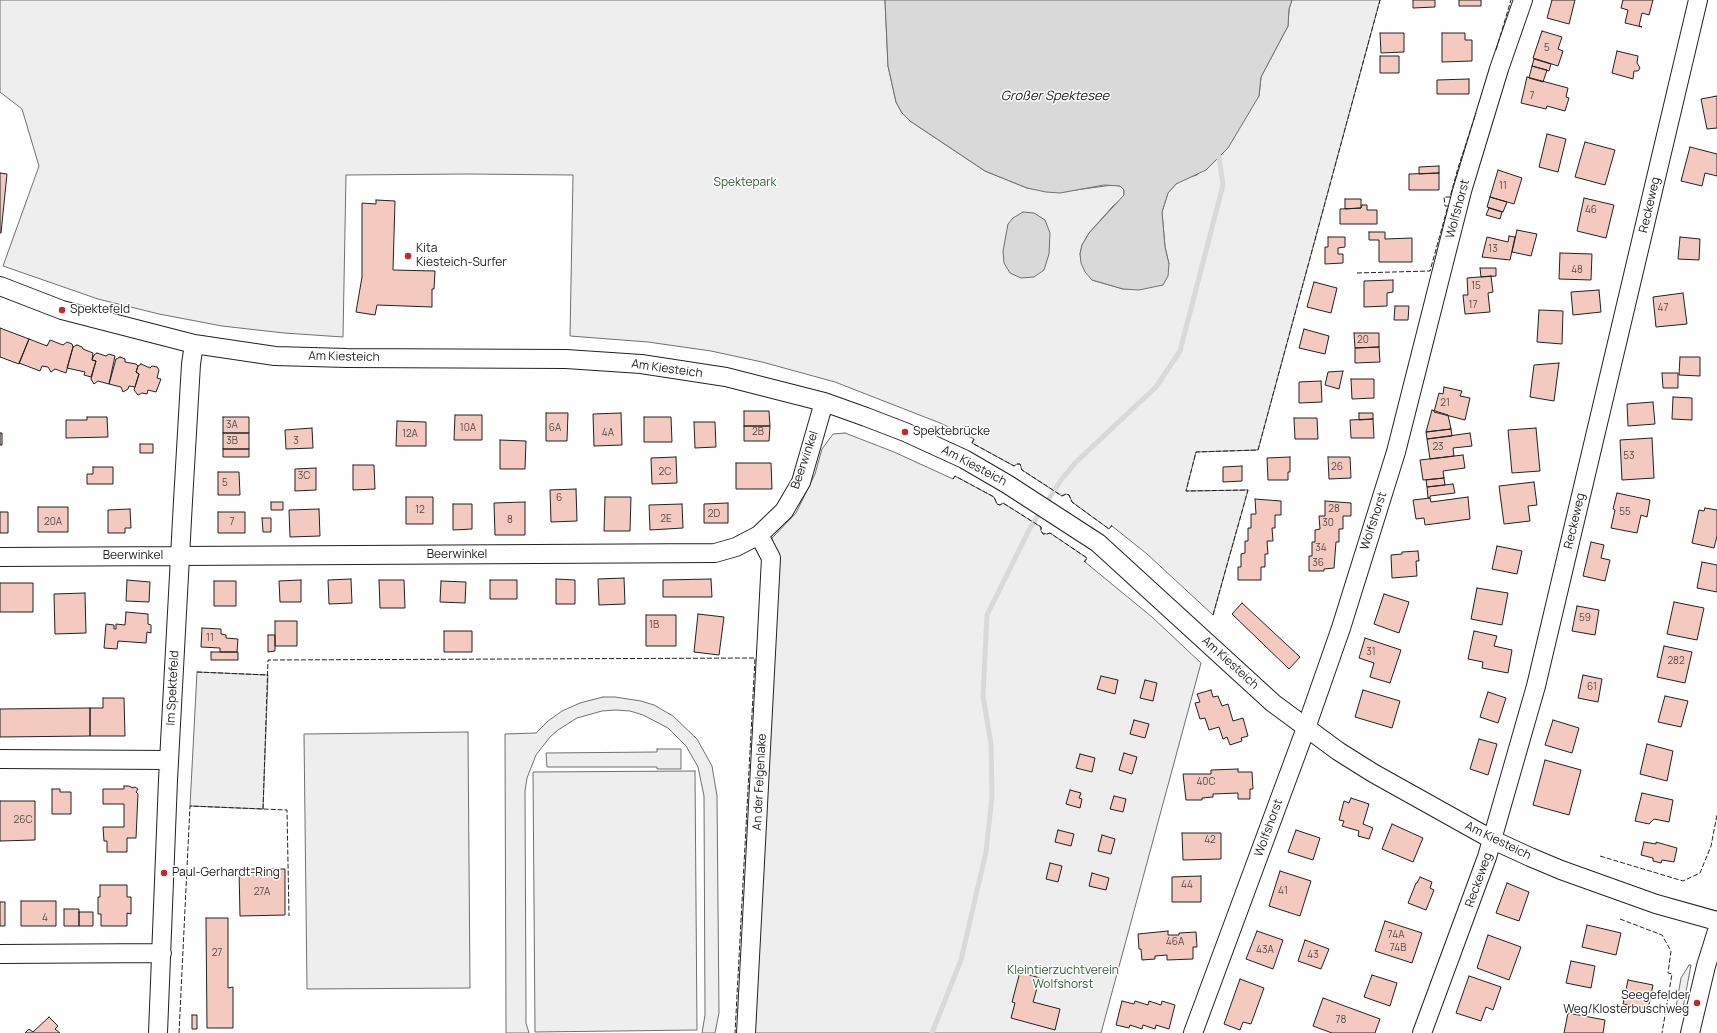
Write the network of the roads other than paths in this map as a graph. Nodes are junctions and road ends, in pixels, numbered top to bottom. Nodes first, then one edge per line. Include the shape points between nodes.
1 (1523, 0) edge
2 (1698, 0) edge
3 (0, 286) edge
4 (194, 344) junction
5 (824, 402) junction
6 (759, 535) junction
7 (181, 556) junction
8 (0, 557) edge
9 (1306, 728) junction
10 (0, 759) edge
11 (169, 760) junction
12 (1492, 840) junction
13 (1717, 921) edge
14 (1717, 930) edge
15 (162, 953) junction
16 (0, 954) edge
17 (158, 1033) edge
18 (746, 1033) edge
19 (1193, 1033) edge
20 (1422, 1033) edge
21 (1690, 1033) edge

1 - 9 street, Wolfshorst via 1462,191 1396,452
2 - 12 street, Reckeweg via 1536,686
3 - 4 street, Am Kiesteich via 69,312
4 - 5 street, Am Kiesteich via 275,356 566,359 641,364 726,377
4 - 7 street, Im Spektefeld
5 - 6 street, Beerwinkel via 801,482 784,511
5 - 9 street, Am Kiesteich via 905,432 964,459 1098,543 1273,703
6 - 7 street, Beerwinkel via 736,547 715,553
6 - 18 street, An der Felgenlake via 771,558
7 - 8 street, Beerwinkel
7 - 11 street, Im Spektefeld
9 - 12 street, Am Kiesteich via 1373,773
9 - 19 street, Wolfshorst
10 - 11 street
11 - 15 street, Im Spektefeld
12 - 13 street, Am Kiesteich via 1561,870 1656,904
12 - 20 street, Reckeweg
14 - 21 street
15 - 16 street
15 - 17 street, Im Spektefeld

